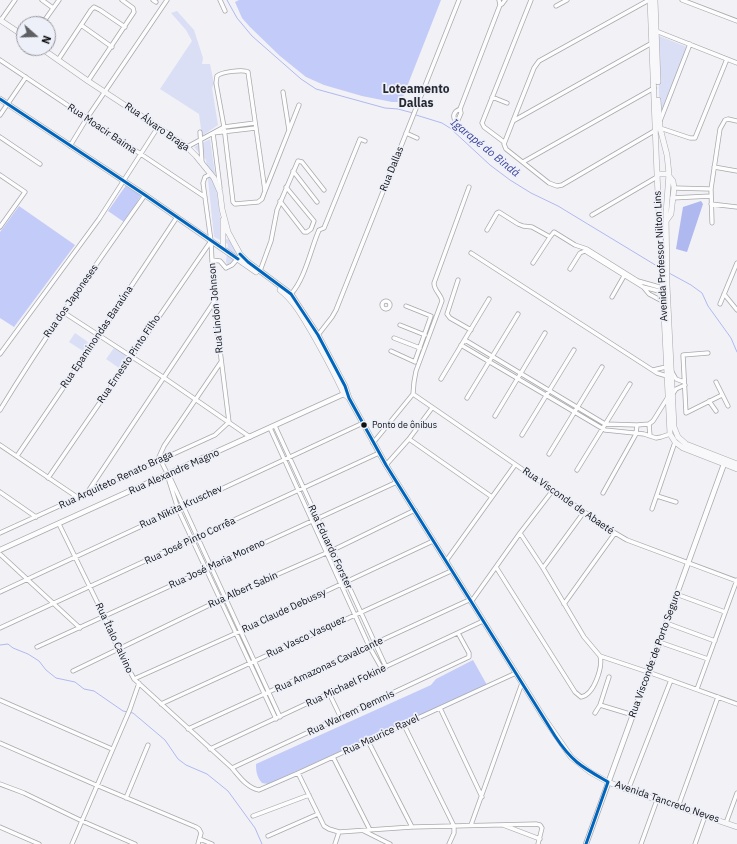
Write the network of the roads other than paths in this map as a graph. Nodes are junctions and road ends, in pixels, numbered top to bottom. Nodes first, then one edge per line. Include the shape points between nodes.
1 (15, 0) edge
2 (42, 0) edge
3 (59, 0) edge
4 (122, 0) edge
5 (167, 0) edge
6 (220, 0) edge
7 (459, 0) edge
8 (499, 0) edge
9 (505, 0) edge
10 (531, 0) edge
11 (567, 0) edge
12 (650, 0) edge
13 (655, 0) edge
14 (682, 0) edge
15 (500, 5) junction
16 (556, 6) dead end
17 (53, 8) junction
18 (225, 11) dead end
19 (48, 16) edge
20 (1, 20) edge
21 (737, 20) edge
22 (81, 25) junction
23 (124, 27) junction
24 (16, 30) edge
25 (656, 31) junction
26 (652, 43) junction
27 (690, 44) junction
28 (112, 47) junction
29 (52, 56) edge
30 (727, 59) junction
31 (0, 60) edge
32 (58, 60) junction
33 (737, 63) edge
34 (26, 77) junction
35 (88, 81) junction
36 (655, 87) junction
37 (105, 92) junction
38 (283, 92) dead end
39 (492, 97) junction
40 (0, 99) edge
41 (507, 103) dead end
42 (8, 104) junction
43 (299, 105) dead end
44 (460, 109) dead end
45 (0, 115) edge
46 (87, 118) junction
47 (513, 121) junction
48 (737, 121) edge
49 (255, 123) junction
50 (158, 127) junction
51 (224, 127) junction
52 (658, 127) junction
53 (256, 128) junction
54 (289, 131) junction
55 (200, 132) dead end
56 (225, 132) junction
57 (213, 133) junction
58 (406, 133) junction
59 (0, 137) edge
60 (417, 138) dead end
61 (201, 141) junction
62 (365, 141) dead end
63 (504, 142) junction
64 (70, 146) junction
65 (187, 147) junction
66 (140, 154) junction
67 (523, 162) junction
68 (202, 163) junction
69 (668, 163) junction
70 (40, 164) dead end
71 (657, 164) junction
72 (714, 167) junction
73 (293, 171) junction
74 (737, 171) edge
75 (211, 174) junction
76 (0, 175) edge
77 (657, 175) junction
78 (669, 175) junction
79 (123, 181) junction
80 (286, 187) junction
81 (469, 187) dead end
82 (674, 188) junction
83 (693, 189) junction
84 (711, 189) junction
85 (324, 190) dead end
86 (265, 191) junction
87 (220, 192) junction
88 (145, 195) junction
89 (711, 196) junction
90 (205, 197) junction
91 (686, 197) junction
92 (672, 198) junction
93 (280, 201) junction
94 (317, 202) dead end
95 (711, 204) junction
96 (737, 207) edge
97 (222, 209) junction
98 (592, 215) dead end
99 (0, 217) edge
100 (177, 218) junction
101 (5, 220) junction
102 (666, 221) junction
103 (712, 223) dead end
104 (0, 227) edge
105 (487, 230) dead end
106 (550, 237) junction
107 (211, 241) junction
108 (223, 248) junction
109 (471, 253) dead end
110 (239, 257) junction
111 (212, 260) junction
112 (533, 263) dead end
113 (737, 263) edge
114 (664, 267) junction
115 (570, 269) dead end
116 (260, 271) junction
117 (664, 274) junction
118 (624, 276) junction
119 (458, 280) dead end
120 (663, 282) junction
121 (650, 284) junction
122 (643, 287) junction
123 (663, 290) junction
124 (291, 294) junction
125 (724, 294) junction
126 (612, 297) dead end
127 (489, 299) dead end
128 (214, 302) junction
129 (664, 302) junction
130 (720, 304) dead end
131 (406, 306) dead end
132 (737, 310) edge
133 (63, 312) junction
134 (518, 314) dead end
135 (400, 325) dead end
136 (471, 330) junction
137 (545, 333) dead end
138 (99, 335) junction
139 (318, 335) junction
140 (425, 335) junction
141 (394, 338) dead end
142 (465, 340) junction
143 (461, 345) junction
144 (420, 348) junction
145 (574, 350) dead end
146 (391, 351) dead end
147 (708, 353) dead end
148 (0, 354) edge
149 (131, 356) junction
150 (492, 357) junction
151 (415, 361) junction
152 (221, 362) junction
153 (489, 362) junction
154 (419, 365) junction
155 (602, 367) dead end
156 (666, 367) junction
157 (653, 370) junction
158 (671, 372) junction
159 (520, 373) junction
160 (667, 376) junction
161 (163, 377) junction
162 (441, 379) dead end
163 (516, 379) junction
164 (676, 379) junction
165 (716, 382) dead end
166 (630, 384) dead end
167 (684, 384) junction
168 (676, 389) junction
169 (549, 390) junction
170 (346, 393) junction
171 (413, 394) junction
172 (722, 394) junction
173 (546, 395) junction
174 (670, 396) junction
175 (467, 398) dead end
176 (195, 400) junction
177 (709, 401) junction
178 (728, 406) dead end
179 (577, 407) junction
180 (432, 408) junction
181 (0, 410) edge
182 (716, 411) dead end
183 (574, 412) junction
184 (495, 416) dead end
185 (228, 422) junction
186 (363, 423) junction
187 (605, 424) junction
188 (649, 424) junction
189 (624, 425) junction
190 (637, 425) junction
191 (272, 427) junction
192 (602, 428) junction
193 (624, 432) junction
194 (636, 434) junction
195 (670, 434) junction
196 (522, 435) dead end
197 (650, 436) junction
198 (250, 437) junction
199 (409, 439) junction
200 (373, 442) junction
201 (675, 442) junction
202 (0, 445) edge
203 (379, 453) junction
204 (549, 454) dead end
205 (17, 456) junction
206 (289, 458) junction
207 (160, 459) junction
208 (284, 460) junction
209 (386, 464) junction
210 (724, 464) junction
211 (737, 464) edge
212 (515, 465) junction
213 (737, 469) edge
214 (578, 470) dead end
215 (167, 473) junction
216 (48, 478) junction
217 (397, 482) junction
218 (304, 488) junction
219 (553, 490) junction
220 (298, 491) junction
221 (0, 492) edge
222 (86, 493) junction
223 (603, 493) dead end
224 (657, 496) junction
225 (492, 497) junction
226 (77, 498) junction
227 (676, 502) dead end
228 (183, 507) junction
229 (178, 509) junction
230 (652, 509) dead end
231 (415, 510) junction
232 (584, 512) junction
233 (36, 517) junction
234 (317, 519) junction
235 (312, 521) junction
236 (59, 524) junction
237 (0, 533) edge
238 (520, 533) junction
239 (615, 534) junction
240 (198, 537) junction
241 (193, 539) junction
242 (433, 541) junction
243 (0, 550) edge
244 (333, 550) junction
245 (328, 552) junction
246 (0, 554) edge
247 (75, 557) junction
248 (446, 561) junction
249 (688, 563) junction
250 (212, 566) junction
251 (496, 567) junction
252 (544, 568) junction
253 (207, 569) junction
254 (452, 571) junction
255 (28, 579) junction
256 (737, 580) edge
257 (346, 582) junction
258 (342, 584) junction
259 (90, 586) junction
260 (0, 592) edge
261 (676, 594) junction
262 (226, 597) junction
263 (221, 599) junction
264 (470, 601) junction
265 (53, 603) junction
266 (564, 604) junction
267 (361, 612) junction
268 (725, 612) junction
269 (356, 614) junction
270 (104, 616) junction
271 (483, 621) junction
272 (666, 623) junction
273 (0, 628) edge
274 (80, 628) junction
275 (241, 631) junction
276 (236, 633) junction
277 (458, 633) junction
278 (715, 641) junction
279 (659, 642) junction
280 (375, 643) junction
281 (369, 646) junction
282 (37, 647) dead end
283 (118, 649) junction
284 (600, 656) junction
285 (708, 659) junction
286 (253, 662) junction
287 (386, 667) junction
288 (382, 669) junction
289 (73, 671) dead end
290 (648, 672) junction
291 (516, 674) junction
292 (609, 677) dead end
293 (134, 678) junction
294 (671, 680) junction
295 (139, 683) junction
296 (522, 683) junction
297 (697, 689) junction
298 (268, 693) junction
299 (329, 693) junction
300 (718, 697) junction
301 (0, 700) edge
302 (161, 704) junction
303 (737, 704) edge
304 (600, 705) junction
305 (440, 708) junction
306 (595, 713) dead end
307 (633, 715) junction
308 (278, 718) junction
309 (341, 718) junction
310 (404, 725) junction
311 (188, 729) junction
312 (368, 741) junction
313 (0, 743) edge
314 (148, 746) dead end
315 (112, 749) junction
316 (210, 749) junction
317 (333, 757) junction
318 (232, 768) junction
319 (298, 773) junction
320 (608, 782) junction
321 (0, 784) edge
322 (247, 784) joint
323 (96, 785) junction
324 (628, 790) junction
325 (737, 793) edge
326 (309, 795) junction
327 (482, 797) junction
328 (126, 798) junction
329 (657, 800) junction
330 (678, 807) junction
331 (318, 814) junction
332 (253, 816) dead end
333 (705, 816) junction
334 (82, 821) junction
335 (726, 823) junction
336 (501, 824) junction
337 (471, 825) junction
338 (454, 826) junction
339 (0, 827) edge
340 (412, 827) junction
341 (737, 827) edge
342 (370, 830) junction
343 (363, 831) junction
344 (339, 832) junction
345 (268, 836) dead end
346 (200, 839) junction
347 (540, 839) junction
348 (39, 844) edge
349 (72, 844) edge
350 (135, 844) edge
351 (198, 844) edge
352 (212, 844) edge
353 (335, 844) edge
354 (390, 844) edge
355 (450, 844) edge
356 (538, 844) edge
357 (586, 844) edge
358 (641, 844) edge
359 (695, 844) edge

1 - 20 street
2 - 17 street
3 - 17 street
4 - 23 street via 133,8 134,12
5 - 37 street
6 - 18 street
7 - 58 street, Rua Dallas
8 - 15 street
9 - 15 street
10 - 39 street
11 - 16 street
12 - 26 main road, Avenida Professor Nilton Lins
12 - 47 street via 543,59 534,68
13 - 25 main road, Avenida Professor Nilton Lins
14 - 21 street
15 - 44 street
17 - 19 street
20 - 24 main road
22 - 23 street via 96,7
22 - 28 street
22 - 32 street
23 - 28 street
25 - 27 street
25 - 52 main road, Avenida Professor Nilton Lins
26 - 36 main road, Avenida Professor Nilton Lins
26 - 47 street
27 - 30 street
27 - 52 street
28 - 35 street
29 - 32 main road, Rua Álvaro Braga
30 - 33 street
30 - 52 street via 697,136 690,138
31 - 34 street, Rua Moacir Baima
32 - 35 main road, Rua Álvaro Braga
34 - 42 street
34 - 46 street, Rua Moacir Baima
35 - 37 main road, Rua Álvaro Braga
36 - 52 main road, Avenida Professor Nilton Lins
36 - 67 street
37 - 46 street
37 - 50 main road, Rua Álvaro Braga
38 - 54 street
39 - 41 street
39 - 63 street via 482,125
40 - 42 main road, Avenida Tancredo Neves
42 - 45 street
42 - 64 main road, Avenida Tancredo Neves
43 - 54 street
46 - 64 street
46 - 66 street, Rua Moacir Baima
47 - 63 street
48 - 72 street via 728,119 722,122
49 - 51 street
49 - 51 street via 248,72 243,70 217,76
49 - 53 street
50 - 65 main road, Rua Álvaro Braga
50 - 66 street
51 - 56 street
51 - 57 street
52 - 67 street via 562,185 549,183
52 - 69 main road, Avenida Professor Nilton Lins
52 - 71 main road, Avenida Professor Nilton Lins
53 - 56 street
53 - 86 street
54 - 86 street
55 - 61 street
56 - 57 street
56 - 86 street via 233,202 258,202
57 - 61 street
57 - 87 street
58 - 60 street
58 - 139 street, Rua Dallas via 336,310
59 - 70 street
61 - 65 street
61 - 68 street
62 - 124 street via 360,139 324,228 319,230 305,268
63 - 67 street via 506,149
64 - 79 main road, Avenida Tancredo Neves
65 - 68 main road, Rua Álvaro Braga
66 - 79 street
66 - 90 street, Rua Moacir Baima
68 - 75 main road, Rua Álvaro Braga
69 - 71 main road
69 - 78 main road, Avenida Professor Nilton Lins
71 - 77 main road, Avenida Professor Nilton Lins
72 - 74 street
72 - 84 street
73 - 80 street
73 - 85 street via 300,160
73 - 94 street
75 - 87 main road, Rua Álvaro Braga
75 - 90 street, Rua Lindon Johnson via 203,180
76 - 101 street via 25,192
77 - 78 main road
77 - 98 street
77 - 114 main road, Avenida Professor Nilton Lins
78 - 82 main road
78 - 102 main road, Avenida Professor Nilton Lins
79 - 88 main road, Avenida Tancredo Neves
79 - 148 street via 78,249
80 - 93 street
80 - 93 street via 314,221 311,229 304,232
81 - 154 street via 434,283 442,298
82 - 83 street
82 - 92 main road
83 - 84 street
83 - 91 street
84 - 89 street
87 - 97 main road, Rua Álvaro Braga
88 - 100 main road, Avenida Tancredo Neves
88 - 133 street, Rua dos Japoneses
89 - 91 street
89 - 95 street
90 - 107 street, Rua Lindon Johnson
91 - 92 street
92 - 102 main road via 671,214
93 - 116 street via 274,216 271,241
95 - 96 street
95 - 103 street
97 - 108 main road
97 - 110 main road, Rua Álvaro Braga via 228,232
99 - 101 street
100 - 107 main road, Avenida Tancredo Neves
100 - 138 street, Rua Epaminondas Baraúna
101 - 104 street
102 - 114 main road, Avenida Professor Nilton Lins
105 - 106 street via 499,212 518,224 532,227
106 - 112 street
106 - 121 street via 554,232 558,233 632,278
107 - 108 main road, Avenida Tancredo Neves
107 - 111 street, Rua Lindon Johnson
107 - 149 street, Rua Ernesto Pinto Filho
108 - 110 main road, Avenida Tancredo Neves
109 - 157 street
110 - 111 street via 226,268 220,261
110 - 116 main road, Avenida Tancredo Neves
110 - 170 main road, Avenida Tancredo Neves via 288,297
111 - 128 street, Rua Lindon Johnson
113 - 125 street
114 - 117 main road, Avenida Professor Nilton Lins
115 - 118 street via 580,253 585,252
116 - 124 main road, Avenida Tancredo Neves
117 - 120 main road, Avenida Professor Nilton Lins
117 - 158 main road, Avenida Professor Nilton Lins
118 - 122 street
118 - 126 street
119 - 136 street via 447,314
120 - 121 street
120 - 123 main road, Avenida Professor Nilton Lins
121 - 123 street
122 - 123 street
122 - 129 street via 649,294
123 - 129 main road, Avenida Professor Nilton Lins
124 - 139 main road, Avenida Tancredo Neves
125 - 130 street
125 - 132 street
127 - 136 street
128 - 152 street, Rua Lindon Johnson
128 - 161 street
129 - 156 main road, Avenida Professor Nilton Lins
131 - 140 street via 432,316
133 - 138 street
133 - 181 street, Rua dos Japoneses
134 - 150 street
135 - 140 street
136 - 142 street
137 - 159 street
138 - 149 street
138 - 205 street, Rua Epaminondas Baraúna
139 - 170 main road, Avenida Tancredo Neves
140 - 144 street
141 - 144 street
142 - 143 street
142 - 150 street
143 - 153 street
143 - 162 street
144 - 151 street
145 - 169 street
146 - 151 street
147 - 167 street via 683,354
149 - 161 street
149 - 216 street, Rua Ernesto Pinto Filho
150 - 153 street
150 - 159 street
151 - 154 street
152 - 176 street
152 - 185 street, Rua Lindon Johnson
153 - 163 street
153 - 175 street
154 - 171 street
155 - 179 street
156 - 157 street
156 - 160 main road, Avenida Professor Nilton Lins
157 - 160 street
158 - 164 street
158 - 174 main road, Avenida Professor Nilton Lins
159 - 163 street
159 - 169 street
160 - 174 main road, Avenida Professor Nilton Lins
161 - 176 street
161 - 222 street
163 - 173 street
163 - 184 street
164 - 167 street
164 - 168 street
165 - 172 street
166 - 187 street
167 - 168 street
167 - 177 street via 686,413
168 - 174 street
169 - 173 street
169 - 179 street
170 - 186 main road, Avenida Tancredo Neves
170 - 191 street, Rua Alexandre Magno
171 - 180 street, Rua Visconde de Abaeté
171 - 200 street
172 - 177 street
172 - 178 street
173 - 183 street
173 - 196 street
174 - 188 street
174 - 195 main road, Avenida Professor Nilton Lins
174 - 211 main road, Avenida Professor Nilton Lins via 675,432 681,441
176 - 185 street
176 - 207 street via 164,446
177 - 182 street
179 - 183 street
179 - 187 street
180 - 199 street
180 - 212 street, Rua Visconde de Abaeté
183 - 192 street
183 - 204 street
185 - 198 street
185 - 207 street, Rua Arquiteto Renato Braga via 215,435
186 - 200 main road, Avenida Tancredo Neves
186 - 206 street, Rua Nikita Kruschev
187 - 189 street
187 - 192 street
188 - 190 street
188 - 197 street
189 - 190 street
189 - 193 street
190 - 194 street
191 - 198 street, Rua Alexandre Magno
191 - 206 street, Rua Eduardo Forster
191 - 208 street, Rua Eduardo Forster
192 - 193 street
192 - 214 street
193 - 194 street
194 - 197 street
194 - 223 street
195 - 197 street via 661,437
195 - 201 main road, Avenida Professor Nilton Lins
198 - 215 street, Rua Alexandre Magno
199 - 209 street
199 - 225 street
200 - 203 main road, Avenida Tancredo Neves
201 - 210 main road, Avenida Professor Nilton Lins via 688,451
201 - 224 street
202 - 205 street
203 - 209 main road, Avenida Tancredo Neves
203 - 218 street, Rua José Pinto Corrêa
205 - 216 street
206 - 208 street, Rua Nikita Kruschev
206 - 218 street, Rua Eduardo Forster
207 - 215 street
207 - 222 street, Rua Arquiteto Renato Braga
208 - 220 street, Rua Eduardo Forster
208 - 228 street, Rua Nikita Kruschev
209 - 217 main road, Avenida Tancredo Neves
210 - 213 main road, Avenida Professor Nilton Lins
210 - 249 street, Rua Visconde de Porto Seguro
212 - 219 street, Rua Visconde de Abaeté
212 - 225 street
215 - 228 street
215 - 229 street
215 - 236 street, Rua Alexandre Magno
216 - 226 street
217 - 231 main road, Avenida Tancredo Neves
217 - 234 street, Rua José Maria Moreno
218 - 220 street, Rua José Pinto Corrêa
218 - 234 street, Rua Eduardo Forster
219 - 232 street, Rua Visconde de Abaeté
219 - 238 street
220 - 235 street, Rua Eduardo Forster
220 - 240 street, Rua José Pinto Corrêa
221 - 233 street
222 - 226 street, Rua Arquiteto Renato Braga
224 - 227 street
224 - 230 street
225 - 248 street
226 - 233 street, Rua Arquiteto Renato Braga
228 - 229 street, Rua Nikita Kruschev
228 - 240 street
229 - 241 street
229 - 247 street, Rua Nikita Kruschev
231 - 242 main road, Avenida Tancredo Neves
231 - 244 street, Rua Albert Sabin
232 - 239 street, Rua Visconde de Abaeté
232 - 252 street
233 - 237 street, Rua Arquiteto Renato Braga
234 - 235 street, Rua José Maria Moreno
234 - 244 street, Rua Eduardo Forster
235 - 245 street, Rua Eduardo Forster
235 - 250 street, Rua José Maria Moreno
236 - 243 street, Rua Alexandre Magno
236 - 247 street, Rua Ítalo Calvino
238 - 251 street
238 - 252 street
239 - 249 street, Rua Visconde de Abaeté
239 - 266 street
240 - 241 street, Rua José Pinto Corrêa
240 - 250 street
241 - 253 street
241 - 259 street, Rua José Pinto Corrêa
242 - 248 main road, Avenida Tancredo Neves
242 - 257 street, Rua Claude Debussy
244 - 245 street, Rua Albert Sabin
244 - 257 street, Rua Eduardo Forster
245 - 258 street, Rua Eduardo Forster
245 - 262 street, Rua Albert Sabin
246 - 255 street
247 - 255 street, Rua Nikita Kruschev
247 - 259 street, Rua Ítalo Calvino
248 - 254 main road, Avenida Tancredo Neves
249 - 256 street, Rua Visconde de Abaeté
249 - 261 street, Rua Visconde de Porto Seguro
250 - 253 street, Rua José Maria Moreno
250 - 262 street
251 - 264 street
251 - 284 street via 581,698 586,697 594,687 601,666
252 - 266 street
253 - 263 street
253 - 270 street, Rua José Maria Moreno
254 - 264 main road, Avenida Tancredo Neves
254 - 267 street, Rua Vasco Vasquez
255 - 260 street, Rua Nikita Kruschev
255 - 265 street
256 - 268 street
257 - 258 street, Rua Claude Debussy
257 - 267 street, Rua Eduardo Forster
258 - 269 street, Rua Eduardo Forster
258 - 275 street, Rua Claude Debussy
259 - 265 street, Rua José Pinto Corrêa
259 - 270 street, Rua Ítalo Calvino
261 - 268 street
261 - 272 street, Rua Visconde de Porto Seguro
262 - 263 street, Rua Albert Sabin
262 - 275 street
263 - 276 street
263 - 283 street, Rua Albert Sabin
264 - 271 main road, Avenida Tancredo Neves
264 - 280 street, Rua Amazonas Cavalcante
265 - 273 street, Rua José Pinto Corrêa
265 - 274 street
266 - 284 street via 584,637
267 - 269 street, Rua Vasco Vasquez
267 - 280 street, Rua Eduardo Forster
268 - 278 street
269 - 281 street, Rua Eduardo Forster
269 - 286 street, Rua Vasco Vasquez
270 - 274 street, Rua José Maria Moreno
270 - 283 street, Rua Ítalo Calvino
271 - 277 street, Rua Michael Fokine
271 - 291 main road, Avenida Tancredo Neves
272 - 278 street
272 - 279 street, Rua Visconde de Porto Seguro
274 - 282 street, Rua José Maria Moreno
275 - 276 street, Rua Claude Debussy
275 - 286 street
276 - 286 street
276 - 293 street, Rua Claude Debussy
277 - 287 street, Rua Michael Fokine
277 - 309 street, Rua Warrem Demmis via 469,657
278 - 285 street
279 - 285 street
279 - 290 street, Rua Visconde de Porto Seguro
280 - 281 street, Rua Amazonas Cavalcante
280 - 287 street, Rua Eduardo Forster
281 - 288 street, Rua Eduardo Forster
281 - 298 street, Rua Amazonas Cavalcante
283 - 289 street, Rua Albert Sabin
283 - 293 street, Rua Ítalo Calvino
284 - 290 street
285 - 297 street
286 - 298 street
286 - 302 street, Rua Vasco Vasquez
287 - 288 street, Rua Michael Fokine
288 - 299 street, Rua Michael Fokine
290 - 294 street
290 - 307 street, Rua Visconde de Porto Seguro
291 - 296 main road, Avenida Tancredo Neves
291 - 305 street, Rua Maurice Ravel
292 - 304 street
293 - 295 street, Rua Ítalo Calvino
294 - 297 street
294 - 324 street
295 - 302 street, Rua Ítalo Calvino
295 - 315 street
296 - 320 main road, Avenida Tancredo Neves via 571,757 583,768
296 - 327 street
297 - 300 street
298 - 308 street
298 - 311 street, Rua Amazonas Cavalcante
299 - 308 street, Rua Michael Fokine
299 - 309 street
300 - 303 street
300 - 330 street
301 - 315 street
302 - 311 street, Rua Ítalo Calvino
304 - 306 street
304 - 307 street
305 - 310 street, Rua Maurice Ravel
305 - 327 street
307 - 320 street, Rua Visconde de Porto Seguro
308 - 316 street, Rua Michael Fokine
309 - 318 street, Rua Warrem Demmis
310 - 312 street, Rua Maurice Ravel
310 - 338 street
311 - 316 street, Rua Ítalo Calvino
312 - 317 street, Rua Maurice Ravel
312 - 340 street
313 - 323 street
314 - 328 street
315 - 323 street
316 - 318 street, Rua Ítalo Calvino
317 - 319 street, Rua Maurice Ravel
317 - 342 street
318 - 322 street, Rua Ítalo Calvino
319 - 322 street, Rua Maurice Ravel via 259,790
319 - 326 street
320 - 324 main road, Avenida Tancredo Neves
320 - 357 street, Rua Visconde de Porto Seguro
321 - 334 street
323 - 328 street
323 - 334 street
324 - 329 main road, Avenida Tancredo Neves
325 - 335 street
326 - 331 street
326 - 332 street
327 - 337 street
328 - 346 street via 196,827 201,830
329 - 330 main road, Avenida Tancredo Neves
329 - 358 street
330 - 333 main road, Avenida Tancredo Neves
331 - 344 street via 324,826
331 - 345 street
333 - 335 main road, Avenida Tancredo Neves
333 - 359 street
334 - 349 street
334 - 350 street
335 - 341 main road, Avenida Tancredo Neves
336 - 337 street
336 - 347 street
336 - 347 street via 538,824 542,828
337 - 338 street
338 - 340 street
338 - 355 street
339 - 348 street
340 - 342 street
342 - 343 street
343 - 344 street
343 - 354 street
344 - 353 street
346 - 351 street
346 - 352 street
347 - 356 street

